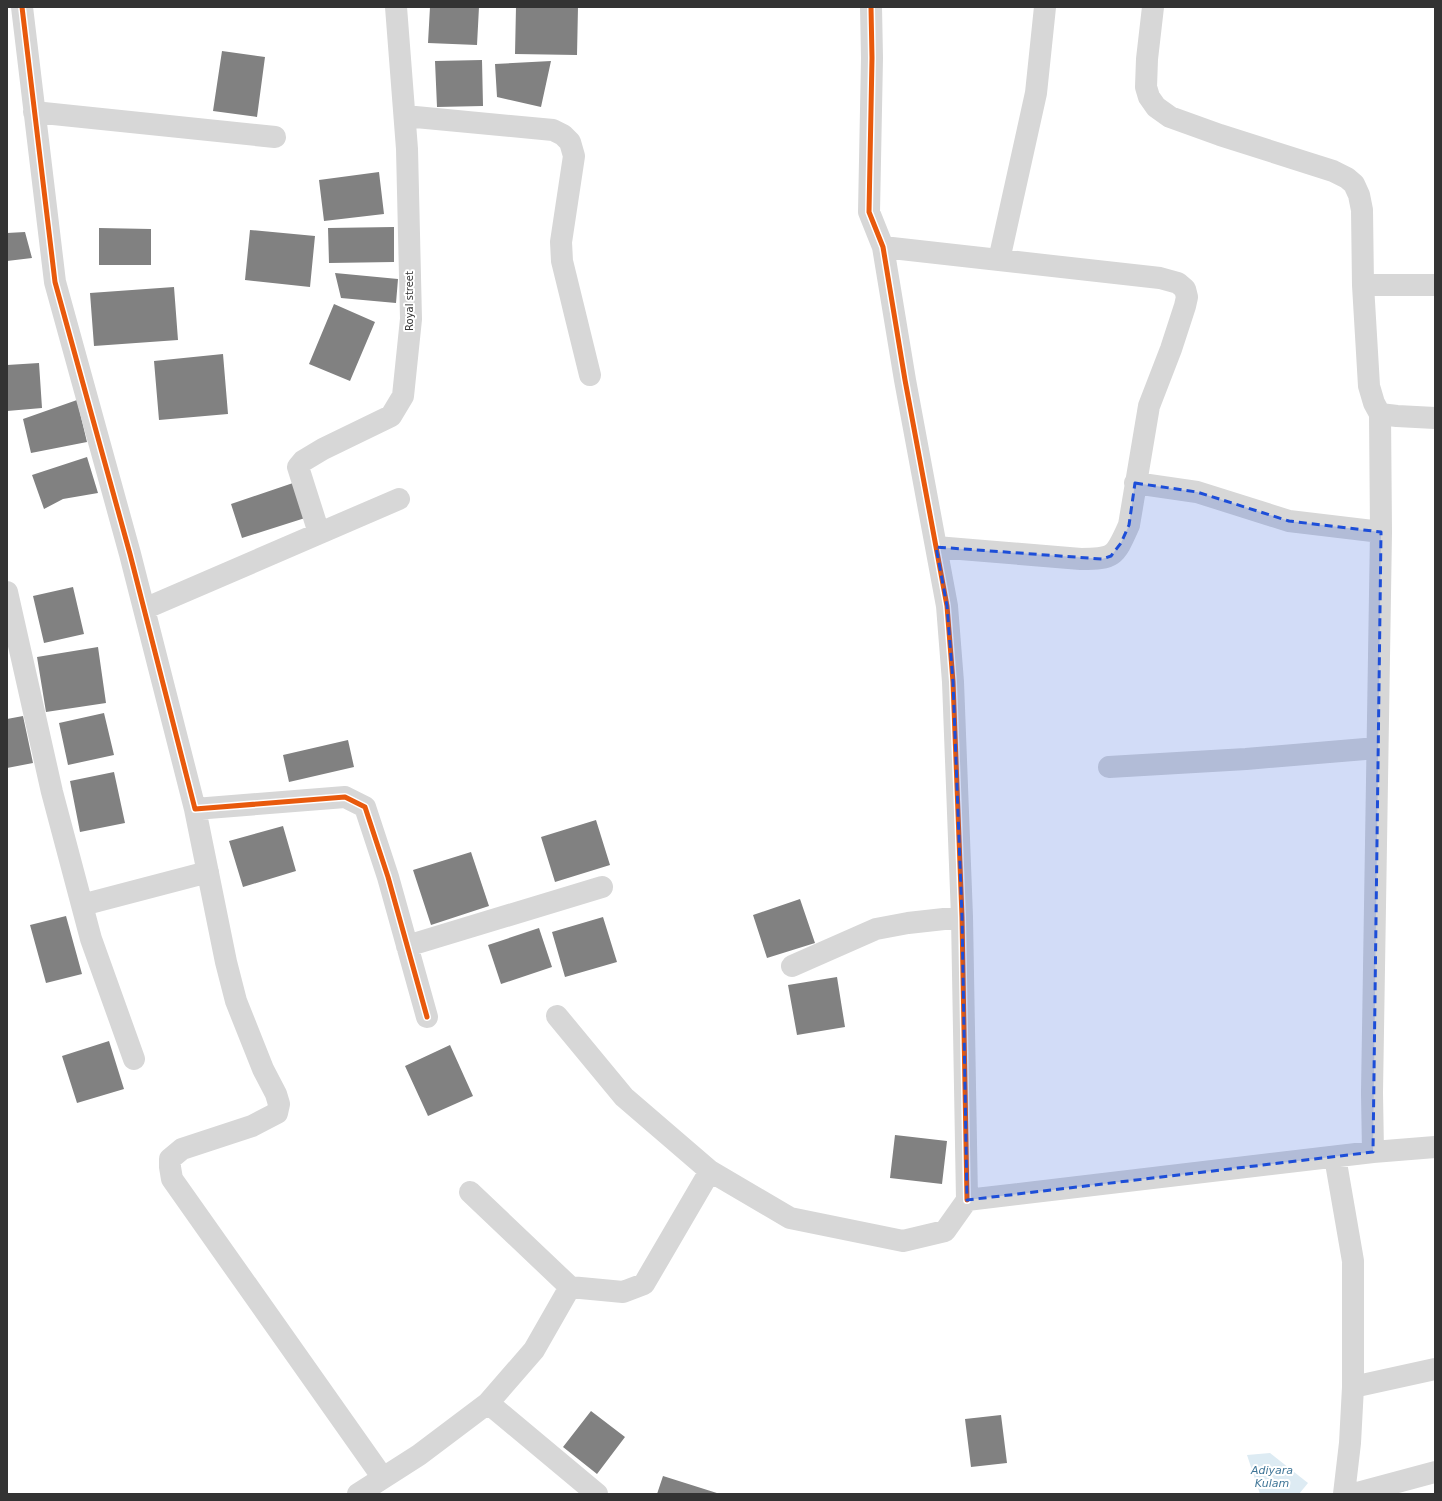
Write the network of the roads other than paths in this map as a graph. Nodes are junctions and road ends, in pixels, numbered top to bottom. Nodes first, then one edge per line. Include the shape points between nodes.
1 (22, 7) edge
2 (396, 7) edge
3 (871, 7) edge
4 (1045, 7) edge
5 (1152, 7) edge
6 (34, 112) junction
7 (404, 116) junction
8 (275, 137) dead end
9 (883, 247) junction
10 (999, 260) junction
11 (1363, 285) junction
12 (1435, 285) edge
13 (590, 375) dead end
14 (1380, 414) junction
15 (1435, 418) edge
16 (1135, 483) junction
17 (399, 499) dead end
18 (1381, 532) junction
19 (319, 533) junction
20 (936, 547) junction
21 (7, 592) edge
22 (144, 609) junction
23 (16, 668) edge
24 (1377, 748) junction
25 (1109, 767) dead end
26 (195, 809) junction
27 (208, 872) junction
28 (602, 888) dead end
29 (82, 905) junction
30 (962, 917) junction
31 (407, 946) junction
32 (792, 966) dead end
33 (557, 1016) dead end
34 (427, 1017) dead end
35 (134, 1059) dead end
36 (1435, 1147) edge
37 (1373, 1152) junction
38 (1335, 1157) junction
39 (710, 1171) junction
40 (470, 1192) dead end
41 (967, 1200) junction
42 (570, 1288) junction
43 (1435, 1369) edge
44 (1353, 1386) junction
45 (488, 1403) junction
46 (1435, 1472) edge
47 (383, 1478) junction
48 (358, 1494) edge
49 (597, 1494) edge
50 (1344, 1494) edge
51 (1353, 1494) edge

1 - 6 street
2 - 7 street, Royal street
3 - 9 street via 869,212
4 - 10 street via 1036,93
5 - 11 street via 1146,87 1156,107 1170,117 1205,130 1333,171 1354,184 1362,210
6 - 8 street
6 - 22 street via 56,282
7 - 13 street via 553,130 570,142 574,156 561,242 562,261
7 - 19 street, Royal street via 411,319 403,396 391,416 323,449 298,467
9 - 10 street
9 - 20 street
10 - 16 street via 1160,278 1178,283 1185,289 1185,306 1149,406
11 - 12 street
11 - 14 street via 1369,386
14 - 15 street
14 - 18 street
16 - 18 street via 1197,492 1289,521
16 - 20 street via 1129,525 1121,543 1111,556 1102,559
17 - 19 street
18 - 24 street
19 - 22 street
20 - 30 street via 947,606 952,667
21 - 23 street
22 - 26 street
23 - 29 street
24 - 25 street
24 - 37 street
26 - 27 street
26 - 31 street via 345,797 365,807
27 - 29 street
27 - 47 street via 236,1001 279,1104 277,1113 252,1126 182,1149 170,1159 172,1179
28 - 31 street
29 - 35 street via 91,939
30 - 32 street via 876,929
30 - 41 street
31 - 34 street
33 - 39 street via 624,1097
36 - 37 street
37 - 38 street
38 - 41 street
38 - 44 street via 1354,1261
39 - 41 street via 790,1218 903,1241 945,1231
39 - 42 street via 644,1284 623,1292
40 - 42 street
42 - 45 street via 534,1350
43 - 44 street
44 - 50 street
45 - 47 street via 419,1455
45 - 49 street
46 - 51 street
47 - 48 street

